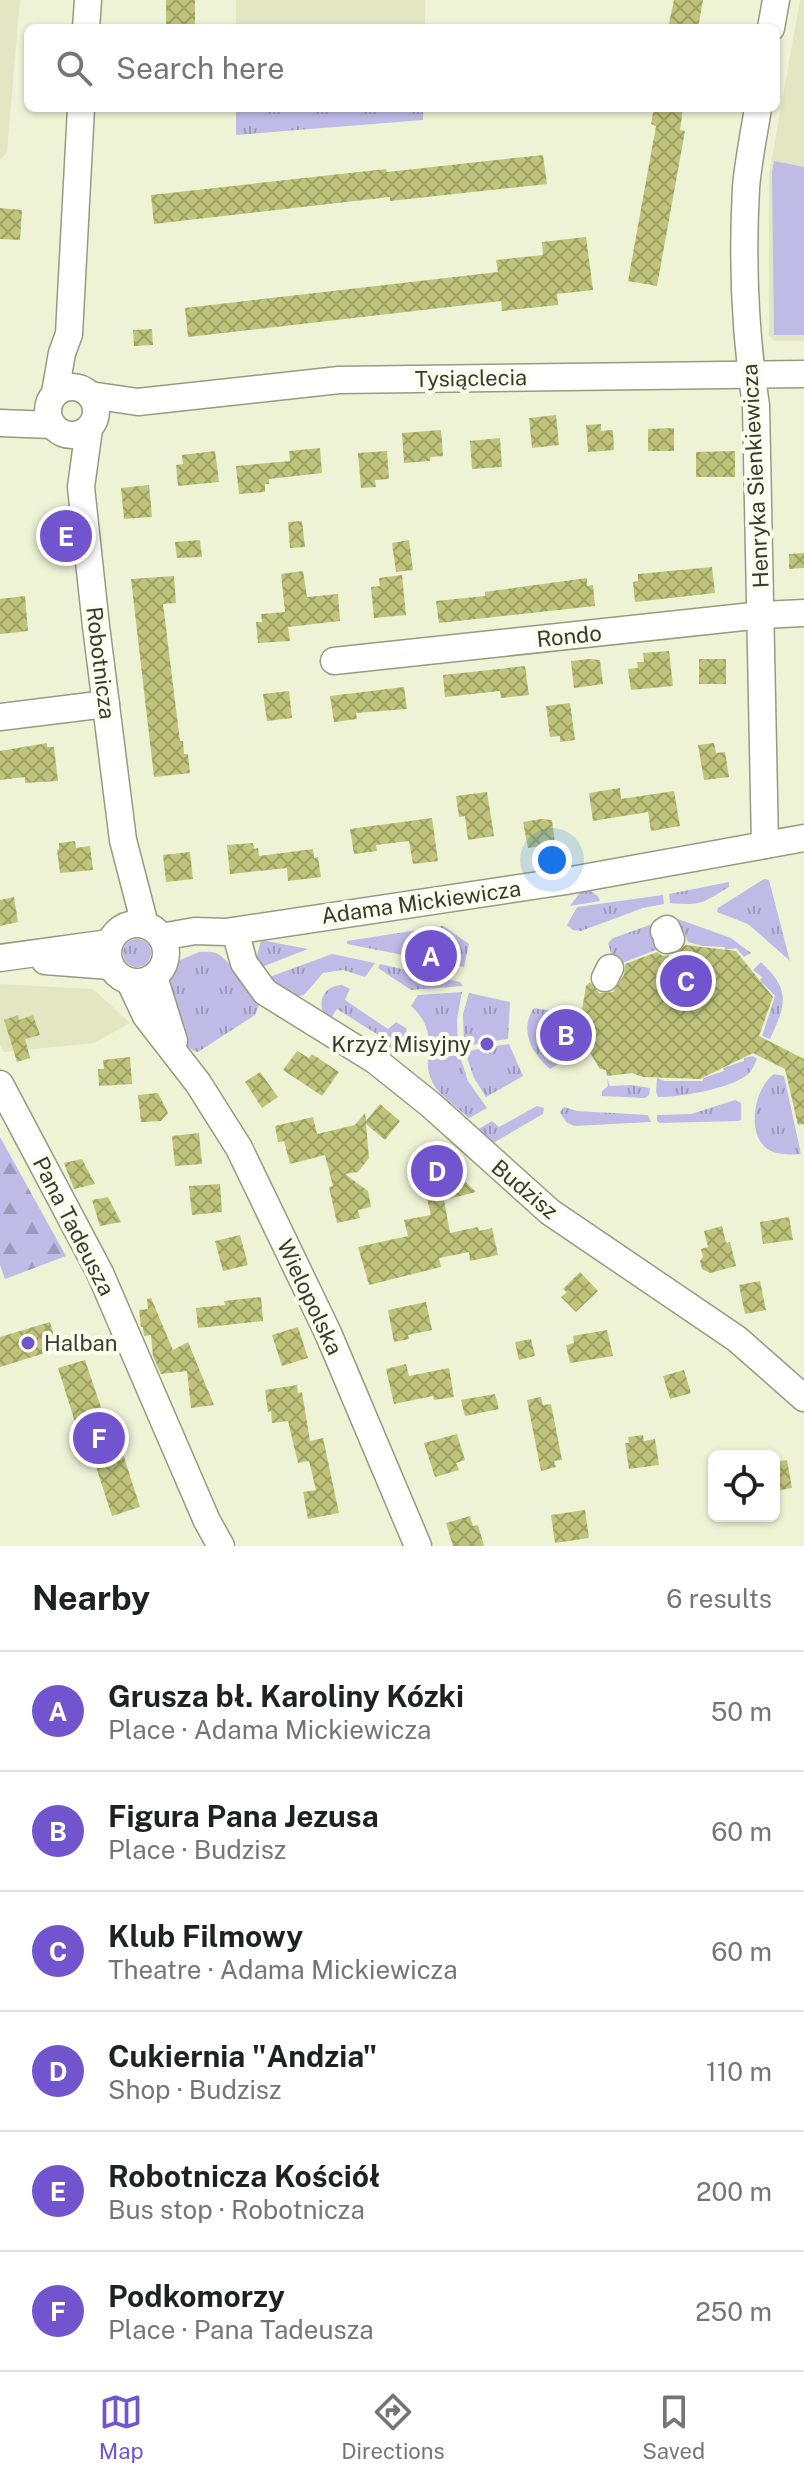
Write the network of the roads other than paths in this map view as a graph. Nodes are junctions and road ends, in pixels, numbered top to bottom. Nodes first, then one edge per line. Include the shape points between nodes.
1 (88, 0) edge
2 (776, 0) edge
3 (86, 24) edge
4 (772, 24) edge
5 (81, 112) edge
6 (757, 112) edge
7 (69, 334) junction
8 (804, 374) edge
9 (751, 375) junction
10 (88, 392) junction
11 (138, 402) junction
12 (53, 413) junction
13 (0, 420) edge
14 (91, 427) junction
15 (81, 487) junction
16 (804, 613) edge
17 (762, 615) junction
18 (334, 661) dead end
19 (106, 704) junction
20 (0, 717) edge
21 (804, 838) edge
22 (765, 845) junction
23 (230, 931) junction
24 (137, 951) junction
25 (5, 957) edge
26 (0, 1084) edge
27 (804, 1398) edge
28 (221, 1546) edge
29 (418, 1546) edge

1 - 3 street
2 - 4 street
5 - 7 street
6 - 9 street, Henryka Sienkiewicza via 746,185 744,255
7 - 10 street
7 - 12 street
8 - 9 street, Tysiąclecia
9 - 11 street, Tysiąclecia via 339,380
9 - 17 street, Henryka Sienkiewicza
10 - 11 street, Tysiąclecia
10 - 12 street via 70,387
10 - 14 street via 97,410
11 - 14 street, Tysiąclecia
12 - 13 street
12 - 14 street via 75,436
12 - 15 street, Robotnicza
14 - 15 street, Robotnicza
15 - 19 street, Robotnicza
16 - 17 street, Rondo
17 - 18 street, Rondo
17 - 22 street, Henryka Sienkiewicza
19 - 20 street
19 - 24 street, Robotnicza
21 - 22 street, Adama Mickiewicza
22 - 23 street, Adama Mickiewicza
23 - 24 street, Adama Mickiewicza
23 - 27 street, Budzisz via 265,992 376,1061 550,1212 737,1339
24 - 25 street
24 - 29 street, Wielopolska via 146,1016 239,1148 328,1333
26 - 28 street, Pana Tadeusza via 100,1273

